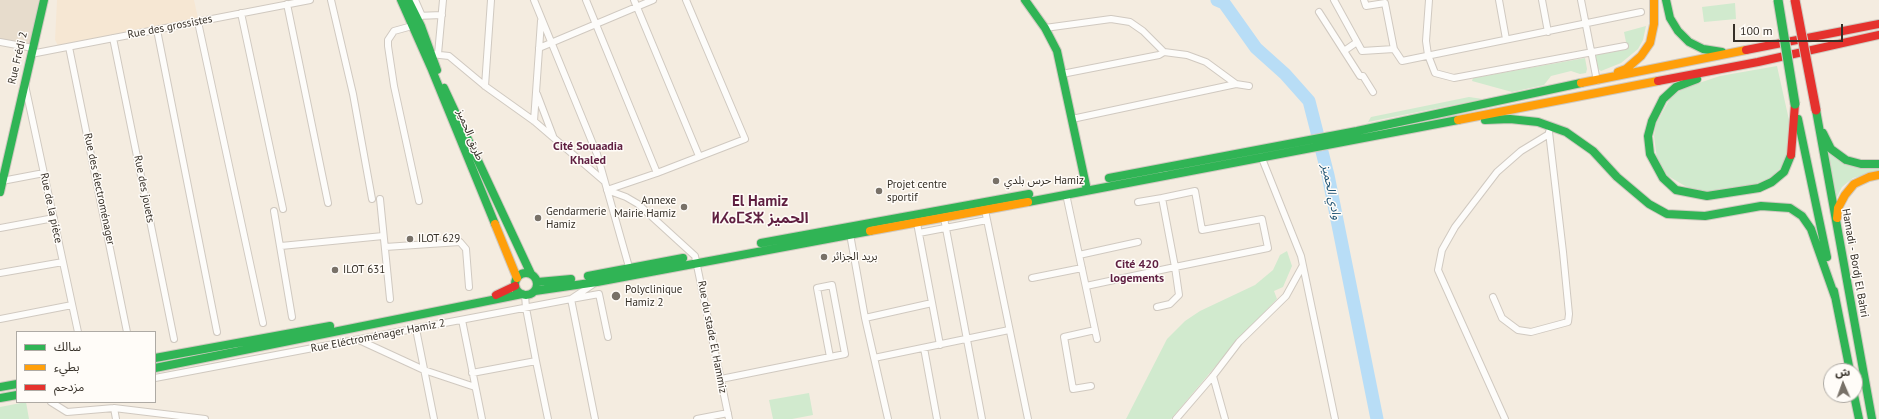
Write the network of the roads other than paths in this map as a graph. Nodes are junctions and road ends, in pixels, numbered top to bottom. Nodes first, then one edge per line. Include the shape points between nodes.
1 (44, 0) edge
2 (310, 0) edge
3 (331, 0) edge
4 (400, 0) edge
5 (408, 0) edge
6 (416, 0) edge
7 (443, 0) edge
8 (491, 0) edge
9 (534, 0) edge
10 (586, 0) edge
11 (634, 0) edge
12 (653, 0) edge
13 (686, 0) edge
14 (1025, 0) edge
15 (1334, 0) edge
16 (1364, 0) edge
17 (1429, 0) edge
18 (1499, 0) edge
19 (1542, 0) edge
20 (1581, 0) edge
21 (1654, 0) edge
22 (1666, 0) edge
23 (1778, 0) edge
24 (1795, 0) edge
25 (1387, 1) edge
26 (286, 4) junction
27 (637, 7) junction
28 (1319, 12) dead end
29 (1641, 12) dead end
30 (241, 13) junction
31 (442, 15) junction
32 (419, 16) junction
33 (541, 19) junction
34 (1879, 21) edge
35 (198, 22) junction
36 (596, 24) junction
37 (1586, 24) junction
38 (1879, 24) edge
39 (412, 26) junction
40 (1045, 28) junction
41 (157, 30) junction
42 (1548, 32) junction
43 (1879, 35) edge
44 (1820, 36) junction
45 (113, 38) junction
46 (1506, 39) junction
47 (1879, 39) edge
48 (0, 42) edge
49 (1357, 42) junction
50 (552, 43) junction
51 (1625, 46) dead end
52 (1827, 46) junction
53 (69, 47) junction
54 (539, 48) junction
55 (1758, 48) junction
56 (1394, 49) junction
57 (32, 51) junction
58 (1344, 51) junction
59 (1164, 52) junction
60 (1591, 52) junction
61 (435, 54) junction
62 (1428, 55) junction
63 (1758, 62) junction
64 (1062, 74) junction
65 (1597, 81) junction
66 (25, 83) junction
67 (1236, 84) junction
68 (485, 86) junction
69 (1249, 86) dead end
70 (536, 92) junction
71 (1373, 92) dead end
72 (1795, 104) junction
73 (1816, 110) junction
74 (1072, 119) junction
75 (534, 121) junction
76 (1444, 122) junction
77 (1549, 130) junction
78 (1362, 134) junction
79 (554, 138) junction
80 (1260, 153) junction
81 (699, 156) junction
82 (1879, 164) edge
83 (44, 173) junction
84 (657, 173) junction
85 (1879, 175) edge
86 (2, 181) junction
87 (604, 181) junction
88 (1086, 186) junction
89 (607, 190) junction
90 (0, 192) edge
91 (1066, 194) junction
92 (1162, 198) junction
93 (372, 199) dead end
94 (380, 199) dead end
95 (419, 201) dead end
96 (1138, 202) dead end
97 (328, 203) dead end
98 (283, 209) dead end
99 (985, 210) junction
100 (274, 211) dead end
101 (54, 218) junction
102 (944, 218) junction
103 (987, 220) junction
104 (917, 223) junction
105 (0, 228) edge
106 (945, 228) junction
107 (849, 230) junction
108 (919, 233) junction
109 (383, 236) junction
110 (1839, 240) junction
111 (1138, 242) dead end
112 (281, 246) junction
113 (385, 247) junction
114 (1079, 255) junction
115 (696, 259) junction
116 (63, 262) junction
117 (629, 267) junction
118 (1175, 267) junction
119 (1302, 267) junction
120 (1082, 268) junction
121 (529, 270) junction
122 (0, 273) edge
123 (1032, 278) dead end
124 (516, 280) junction
125 (550, 281) junction
126 (538, 282) junction
127 (597, 282) junction
128 (1086, 286) junction
129 (469, 287) dead end
130 (535, 291) junction
131 (524, 295) junction
132 (1493, 297) dead end
133 (1835, 297) junction
134 (390, 299) dead end
135 (571, 299) junction
136 (932, 303) junction
137 (72, 305) junction
138 (1157, 307) dead end
139 (526, 308) junction
140 (292, 317) dead end
141 (865, 318) junction
142 (0, 319) edge
143 (462, 320) junction
144 (263, 323) dead end
145 (416, 329) junction
146 (1009, 330) junction
147 (1095, 330) junction
148 (78, 331) edge
149 (126, 331) edge
150 (217, 332) dead end
151 (608, 338) dead end
152 (174, 339) dead end
153 (966, 339) junction
154 (1097, 339) dead end
155 (359, 340) junction
156 (940, 345) junction
157 (924, 348) junction
158 (830, 357) junction
159 (156, 358) edge
160 (874, 358) junction
161 (536, 361) junction
162 (1848, 363) edge
163 (156, 368) edge
164 (424, 370) junction
165 (472, 373) junction
166 (1214, 376) junction
167 (156, 378) edge
168 (721, 379) junction
169 (16, 384) edge
170 (1091, 386) dead end
171 (0, 387) edge
172 (475, 387) junction
173 (16, 395) edge
174 (0, 398) edge
175 (52, 403) edge
176 (1856, 403) edge
177 (114, 408) junction
178 (66, 412) junction
179 (143, 412) junction
180 (728, 416) edge
181 (190, 418) edge
182 (1179, 418) edge
183 (68, 419) edge
184 (116, 419) edge
185 (145, 419) edge
186 (205, 419) edge
187 (434, 419) edge
188 (482, 419) edge
189 (548, 419) edge
190 (595, 419) edge
191 (697, 419) edge
192 (888, 419) edge
193 (937, 419) edge
194 (982, 419) edge
195 (1028, 419) edge
196 (1224, 419) edge
197 (1334, 419) edge
198 (1505, 419) edge
199 (1859, 419) edge
200 (1872, 419) edge

1 - 57 main road, Rue Frédi 2
2 - 26 street, Rue des grossistes
3 - 93 street via 353,94
4 - 39 main road, طريق الحميز
5 - 32 main road, طريق الحميز
6 - 32 street
7 - 31 street
8 - 68 street
9 - 33 street
10 - 36 street
11 - 27 street
12 - 27 street
13 - 81 street via 745,139
14 - 40 main road
15 - 49 street
16 - 25 street via 1366,6
17 - 62 street via 1426,40
18 - 46 street
19 - 42 street
20 - 37 street
21 - 65 main road via 1654,24 1650,43 1641,56 1626,69
22 - 55 main road via 1670,18 1689,42 1717,52
23 - 72 main road, bridge
24 - 73 main road, bridge
25 - 56 street
26 - 30 street, Rue des grossistes
26 - 97 street
27 - 36 street
27 - 81 street
28 - 58 street
29 - 37 street
30 - 35 street, Rue des grossistes
30 - 98 street
31 - 32 street
31 - 61 street
32 - 61 main road, طريق الحميز
33 - 50 street
33 - 54 street
34 - 44 main road
35 - 41 street, Rue des grossistes
35 - 144 street
36 - 50 street
36 - 84 street
37 - 42 street
37 - 60 street
38 - 44 main road
39 - 95 street via 394,31 388,40 388,46
39 - 124 main road, طريق الحميز
40 - 59 street via 1111,19 1130,22
40 - 64 main road via 1057,51
41 - 45 street, Rue des grossistes
41 - 150 street
42 - 46 street
43 - 52 main road
44 - 55 main road
45 - 53 street, Rue des grossistes
45 - 152 street, Rue des jouets
46 - 62 street
47 - 52 main road
48 - 57 street
49 - 56 street via 1362,51
49 - 58 street
50 - 54 street
50 - 87 street via 595,148
51 - 60 street
52 - 63 main road
53 - 57 street, Rue des grossistes
53 - 149 street, Rue des électroménager
54 - 70 street
55 - 65 main road
56 - 62 street via 1402,61
57 - 66 main road, Rue Frédi 2
58 - 71 street
59 - 64 street
59 - 67 street via 1187,55 1206,62
60 - 62 street via 1454,78 1435,73
60 - 65 street
61 - 68 street via 449,56
61 - 121 main road, طريق الحميز via 444,88
63 - 72 main road via 1676,87 1662,99 1648,136 1650,154 1663,178 1676,190 1707,196 1759,188 1772,182 1784,172 1791,158
63 - 76 main road
64 - 74 main road
65 - 78 main road
66 - 83 street, Rue de la pièce
66 - 86 main road, Rue Frédi 2
67 - 69 street
67 - 74 street
68 - 75 street
70 - 75 street
70 - 79 street
72 - 133 main road
73 - 82 main road via 1823,134 1832,148 1846,160 1861,164
73 - 110 main road, Hamadi - Bordj El Bahri
74 - 88 main road
75 - 79 street
76 - 77 main road via 1510,119 1538,122
76 - 78 main road
77 - 132 street via 1568,322 1531,332 1518,330 1502,318
77 - 133 main road via 1566,132 1593,151 1631,190 1667,214 1705,216 1762,206 1790,208 1802,216 1811,229
77 - 198 street via 1497,172 1455,227 1442,250 1438,270
78 - 80 main road
79 - 87 street
80 - 88 main road
80 - 119 street via 1301,256
81 - 84 street
83 - 86 street
83 - 101 street, Rue de la pièce
84 - 89 street
85 - 110 main road via 1854,184 1845,195 1837,215
86 - 90 main road, Rue Frédi 2
87 - 89 street
88 - 91 main road
88 - 107 main road
89 - 115 street via 638,204
89 - 117 street
91 - 99 main road
91 - 114 street
92 - 96 street
92 - 118 street
92 - 118 street via 1195,191 1202,230 1262,219 1268,248
94 - 109 street
99 - 102 main road
99 - 103 street
100 - 112 street
101 - 105 street
101 - 116 street, Rue de la pièce
102 - 104 main road
102 - 106 street
103 - 106 street
103 - 146 street
104 - 107 main road
104 - 108 street
106 - 108 street
106 - 153 street
107 - 115 main road
107 - 141 street
108 - 136 street
109 - 112 street
109 - 113 street
110 - 200 main road, Hamadi - Bordj El Bahri
111 - 114 street
112 - 140 street
113 - 129 street via 460,242 466,249
113 - 134 street
114 - 120 street
115 - 117 main road
115 - 127 main road
115 - 168 street, Rue du stade El Hammiz
116 - 122 street
116 - 137 street, Rue de la pièce
117 - 125 main road
118 - 128 street
118 - 138 street via 1179,295 1170,304
119 - 166 street via 1286,296 1239,342
119 - 197 street
120 - 123 street
120 - 128 street
121 - 124 main road
121 - 125 main road
121 - 126 main road, طريق الحميز
124 - 131 main road, طريق الحميز
124 - 159 main road via 501,293
125 - 126 main road
126 - 130 main road
127 - 130 main road
127 - 135 street, Rue Eléctroménager Hamiz 2
128 - 147 street
130 - 131 main road
131 - 139 street
131 - 163 main road
133 - 162 main road
135 - 139 street, Rue Eléctroménager Hamiz 2
135 - 151 street via 599,294
135 - 190 street
136 - 141 street
136 - 156 street
137 - 142 street
137 - 148 street, Rue de la pièce
139 - 143 street, Rue Eléctroménager Hamiz 2
139 - 161 street
141 - 160 street
143 - 145 street, Rue Eléctroménager Hamiz 2
143 - 165 street
145 - 155 street, Rue Eléctroménager Hamiz 2
145 - 164 street
146 - 153 street
146 - 195 street
147 - 154 street
147 - 170 street via 1064,337 1073,389
153 - 156 street
153 - 194 street
155 - 164 street
155 - 167 street, Rue Eléctroménager Hamiz 2
156 - 157 street
157 - 160 street
157 - 193 street
158 - 158 street via 817,288 832,285 845,354
158 - 168 street
160 - 192 street
161 - 165 street
161 - 189 street
164 - 172 street
164 - 187 street
165 - 172 street
166 - 182 street
166 - 196 street
168 - 180 street, Rue du stade El Hammiz
169 - 171 main road
172 - 188 street
173 - 174 main road
175 - 178 street
176 - 199 main road
177 - 178 street
177 - 179 street
177 - 184 street
178 - 183 street
179 - 181 street
179 - 185 street
180 - 191 street
181 - 186 street

